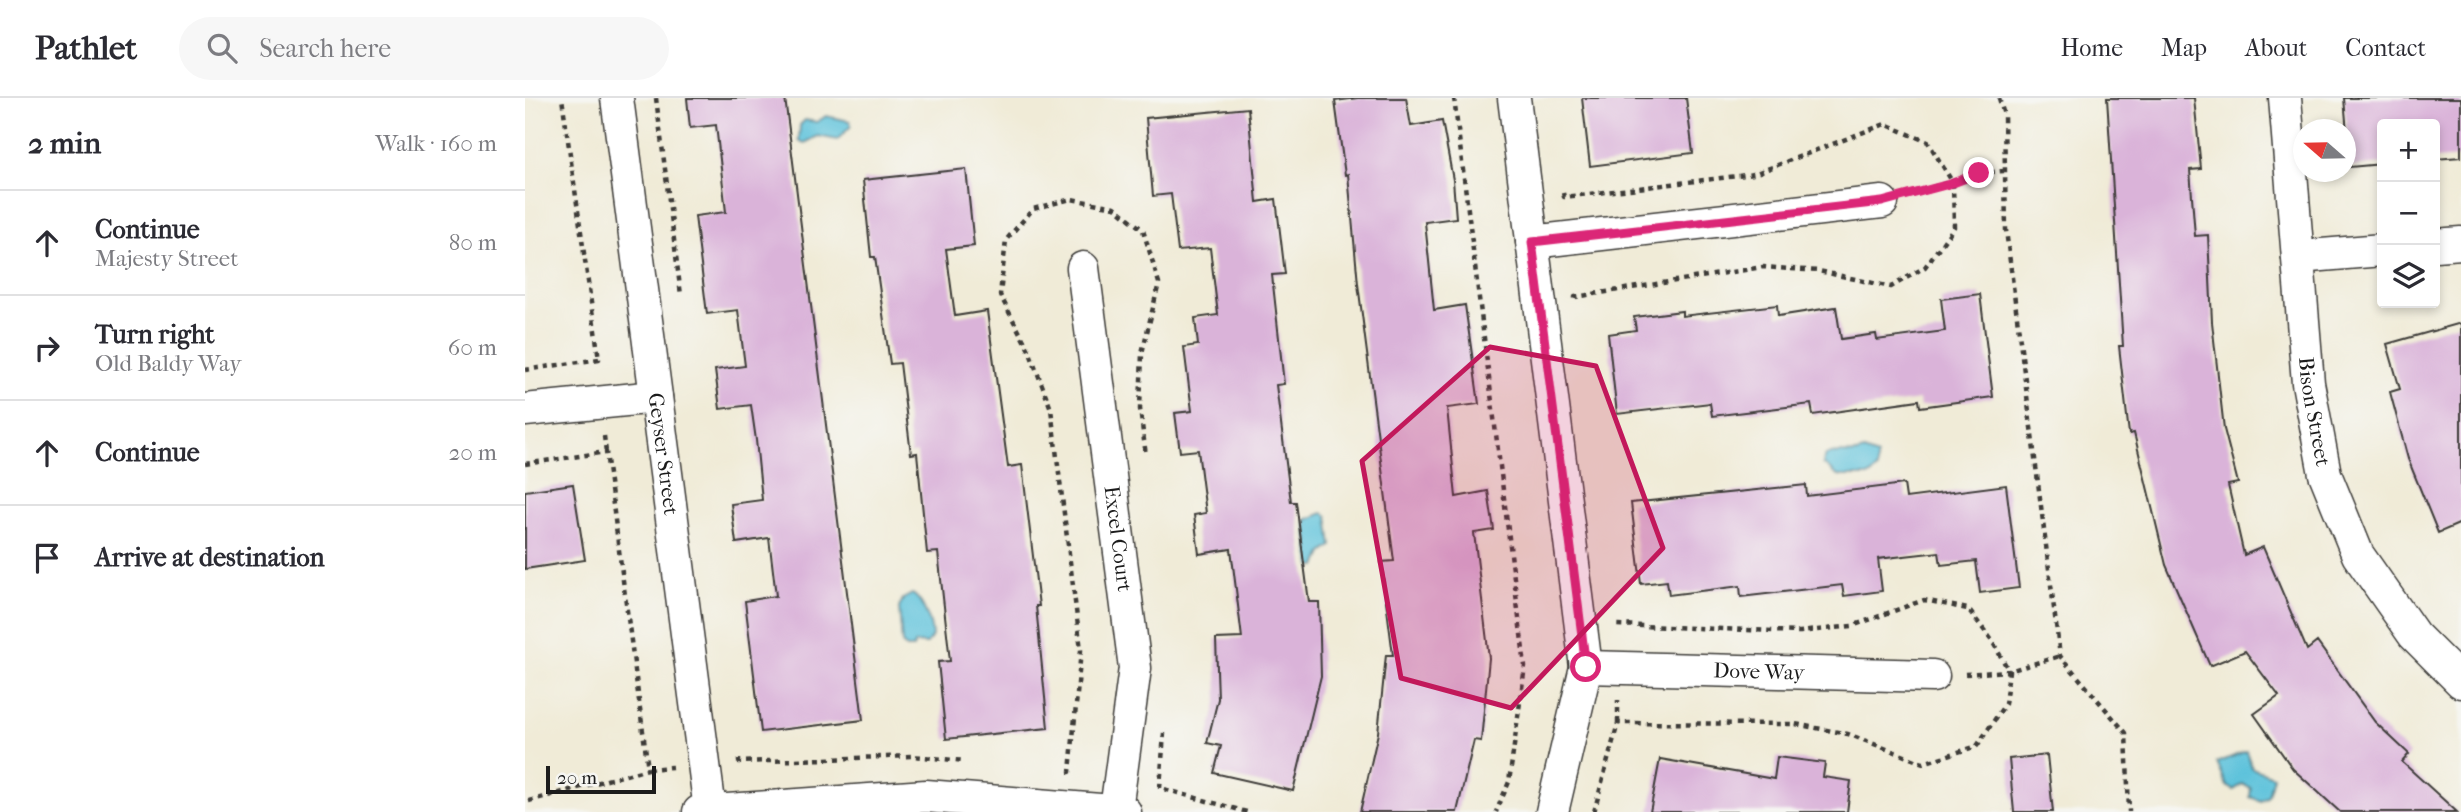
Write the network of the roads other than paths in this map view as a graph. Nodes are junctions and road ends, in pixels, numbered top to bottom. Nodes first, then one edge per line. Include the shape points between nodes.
1 (617, 98) edge
2 (1514, 98) edge
3 (2285, 98) edge
4 (1882, 202) road end
5 (1532, 242) junction
6 (2461, 243) edge
7 (2440, 245) edge
8 (2377, 250) edge
9 (2298, 257) junction
10 (1083, 268) dead end
11 (656, 397) junction
12 (525, 410) edge
13 (1586, 667) junction
14 (1933, 676) road end
15 (2461, 682) edge
16 (704, 811) edge
17 (1120, 811) edge
18 (1552, 812) edge

1 - 11 street, Geyser Street
2 - 5 street
3 - 9 street, Bison Street
4 - 5 street
5 - 13 street
6 - 7 street
8 - 9 street
9 - 15 street, Bison Street via 2308,383 2325,474 2358,555 2414,635
10 - 17 street, Excel Court via 1135,668
11 - 12 street
11 - 16 street, Geyser Street
13 - 14 street, Dove Way
13 - 18 street
16 - 17 street via 926,796

